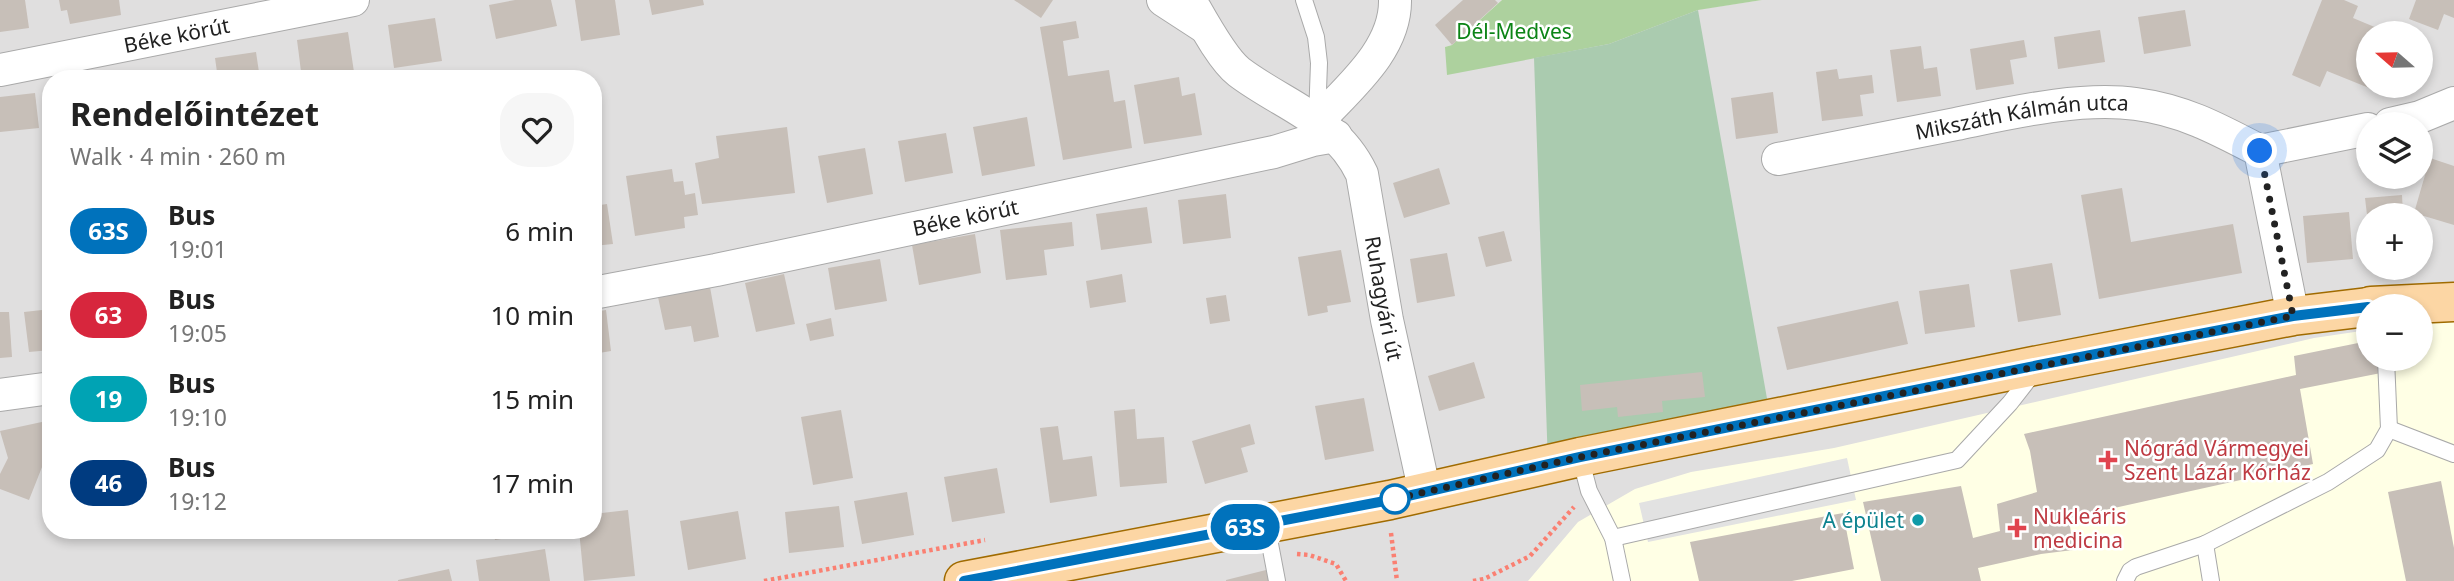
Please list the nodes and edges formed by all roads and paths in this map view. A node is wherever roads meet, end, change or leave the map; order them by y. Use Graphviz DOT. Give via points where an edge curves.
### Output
graph roads {
  1 [pos="353,0"];
  2 [pos="1163,0"];
  3 [pos="1190,0"];
  4 [pos="1304,0"];
  5 [pos="1395,0"];
  6 [pos="1207,29"];
  7 [pos="0,70"];
  8 [pos="2454,103"];
  9 [pos="2432,112"];
  10 [pos="1327,129"];
  11 [pos="2356,131"];
  12 [pos="2260,151"];
  13 [pos="1778,159"];
  14 [pos="602,291"];
  15 [pos="2454,302"];
  16 [pos="2433,303"];
  17 [pos="2356,308"];
  18 [pos="2293,316"];
  19 [pos="2039,365"];
  20 [pos="2387,371"];
  21 [pos="42,389"];
  22 [pos="0,395"];
  23 [pos="2389,429"];
  24 [pos="2454,454"];
  25 [pos="1584,474"];
  26 [pos="1425,493"];
  27 [pos="1266,523"];
  28 [pos="1391,533"];
  29 [pos="1614,538"];
  30 [pos="2205,544"];
  31 [pos="1024,575"];
  32 [pos="964,581"];
  33 [pos="1278,581"];
  34 [pos="1398,581"];
  35 [pos="1473,581"];
  36 [pos="1622,581"];
  37 [pos="2125,581"];
  38 [pos="2211,581"];
  1 -- 7 [label="street, Béke körút"];
  2 -- 6 [label="street"];
  3 -- 6 [label="street, Ruhagyári út"];
  4 -- 10 [label="lane" via="1316,37"];
  5 -- 10 [label="street" via="1391,28 1376,58"];
  6 -- 10 [label="street, Ruhagyári út" via="1236,70"];
  8 -- 9 [label="street"];
  10 -- 14 [label="street, Béke körút" via="1313,139 1274,152"];
  10 -- 26 [label="street, Ruhagyári út" via="1353,155 1362,174 1387,320"];
  11 -- 12 [label="street"];
  12 -- 13 [label="street, Mikszáth Kálmán utca" via="2207,123 2168,110 2093,102 2007,113"];
  12 -- 18 [label="street"];
  15 -- 16 [label="main road"];
  17 -- 18 [label="main road"];
  18 -- 19 [label="main road"];
  19 -- 25 [label="main road"];
  19 -- 29 [label="lane" via="1956,460"];
  20 -- 23 [label="lane"];
  21 -- 22 [label="street"];
  23 -- 24 [label="lane"];
  23 -- 30 [label="lane" via="2377,450 2328,482"];
  25 -- 26 [label="main road"];
  25 -- 29 [label="lane"];
  25 -- 35 [label="path" via="1530,556"];
  26 -- 27 [label="main road"];
  27 -- 31 [label="main road"];
  27 -- 33 [label="lane"];
  28 -- 34 [label="path"];
  29 -- 36 [label="lane"];
  30 -- 37 [label="lane" via="2136,567"];
  30 -- 38 [label="lane"];
  31 -- 32 [label="main road"];
}
